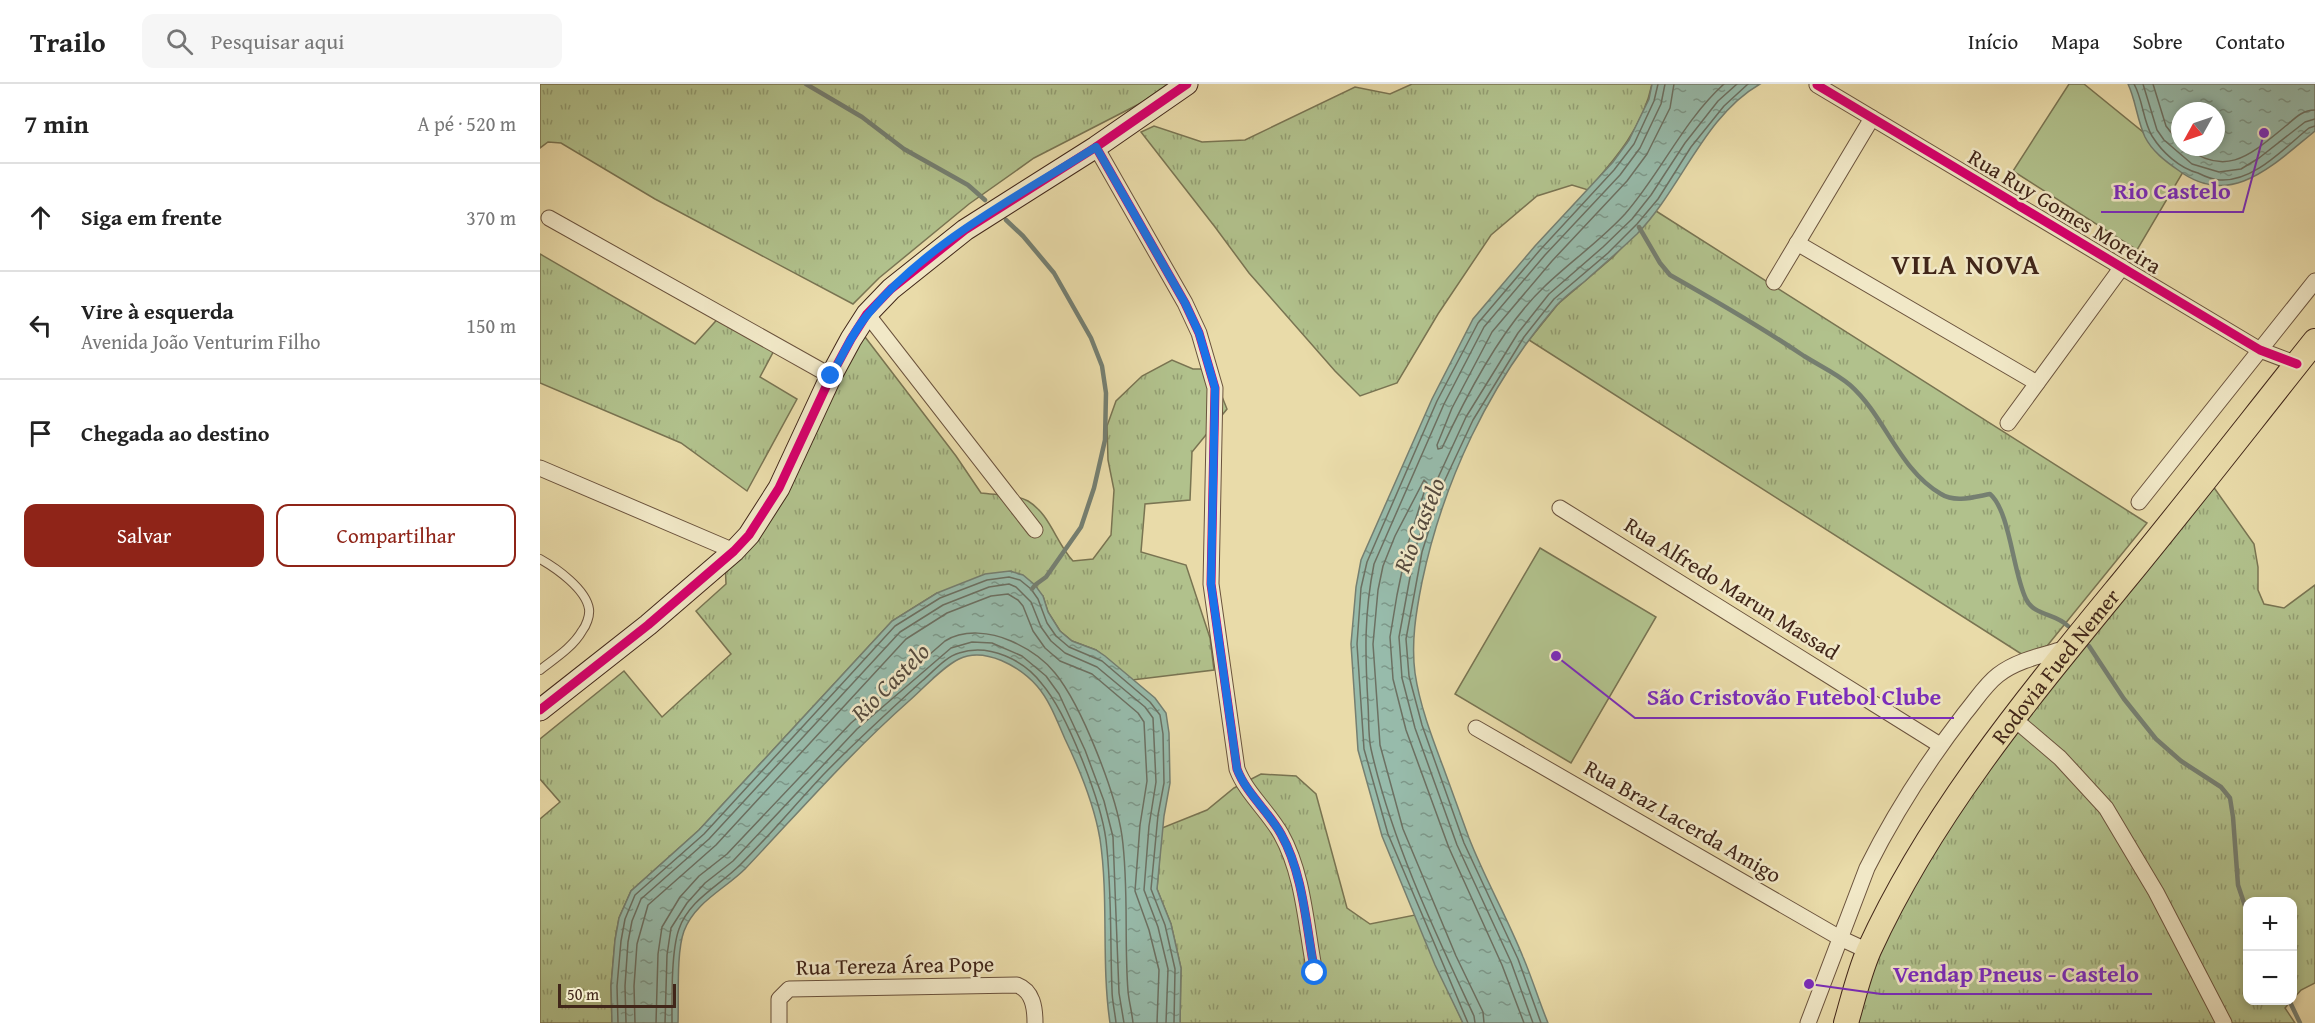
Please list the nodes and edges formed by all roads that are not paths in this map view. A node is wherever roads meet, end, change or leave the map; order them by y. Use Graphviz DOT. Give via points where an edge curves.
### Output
graph roads {
  1 [pos="1187,84"];
  2 [pos="1817,85"];
  3 [pos="1872,118"];
  4 [pos="1096,147"];
  5 [pos="549,218"];
  6 [pos="1797,243"];
  7 [pos="2122,267"];
  8 [pos="2315,280"];
  9 [pos="1774,282"];
  10 [pos="867,314"];
  11 [pos="2315,341"];
  12 [pos="2260,350"];
  13 [pos="2297,364"];
  14 [pos="831,376"];
  15 [pos="2037,383"];
  16 [pos="2008,423"];
  17 [pos="540,468"];
  18 [pos="2139,502"];
  19 [pos="1560,508"];
  20 [pos="1035,530"];
  21 [pos="734,551"];
  22 [pos="540,558"];
  23 [pos="2068,648"];
  24 [pos="540,670"];
  25 [pos="540,710"];
  26 [pos="2013,718"];
  27 [pos="1476,728"];
  28 [pos="1940,745"];
  29 [pos="1840,938"];
  30 [pos="1868,951"];
  31 [pos="1315,973"];
  32 [pos="779,1023"];
  33 [pos="1035,1023"];
  34 [pos="1808,1023"];
  35 [pos="1846,1023"];
  36 [pos="2224,1023"];
  1 -- 4 [label="street"];
  2 -- 3 [label="street, Rua Ruy Gomes Moreira"];
  3 -- 6 [label="street"];
  3 -- 7 [label="street, Rua Ruy Gomes Moreira"];
  4 -- 10 [label="street" via="938,249"];
  4 -- 31 [label="street" via="1185,303 1199,333 1215,388 1211,584 1237,769 1288,848"];
  5 -- 14 [label="street"];
  6 -- 9 [label="street"];
  6 -- 15 [label="street"];
  7 -- 12 [label="street, Rua Ruy Gomes Moreira"];
  7 -- 15 [label="street"];
  8 -- 12 [label="street"];
  10 -- 14 [label="street"];
  10 -- 20 [label="street"];
  11 -- 13 [label="main road, Rodovia Fued Nemer"];
  12 -- 13 [label="street, Rua Ruy Gomes Moreira"];
  12 -- 18 [label="street"];
  13 -- 23 [label="main road, Rodovia Fued Nemer"];
  14 -- 21 [label="street" via="779,488"];
  15 -- 16 [label="street"];
  17 -- 21 [label="street"];
  19 -- 28 [label="street, Rua Alfredo Marun Massad"];
  21 -- 25 [label="street"];
  22 -- 24 [label="lane" via="571,582 589,609 581,634"];
  23 -- 26 [label="main road, Rodovia Fued Nemer"];
  23 -- 28 [label="street" via="2016,664 1999,675"];
  26 -- 30 [label="main road, Rodovia Fued Nemer" via="1935,828"];
  26 -- 36 [label="street" via="2060,758 2106,808 2170,918"];
  27 -- 29 [label="street, Rua Braz Lacerda Amigo"];
  28 -- 29 [label="street" via="1878,846"];
  29 -- 30 [label="street, Rua Braz Lacerda Amigo"];
  29 -- 34 [label="street"];
  30 -- 35 [label="main road, Rodovia Fued Nemer"];
  32 -- 33 [label="street, Rua Tereza Área Pope" via="779,999 789,989 1017,985 1030,996"];
}
